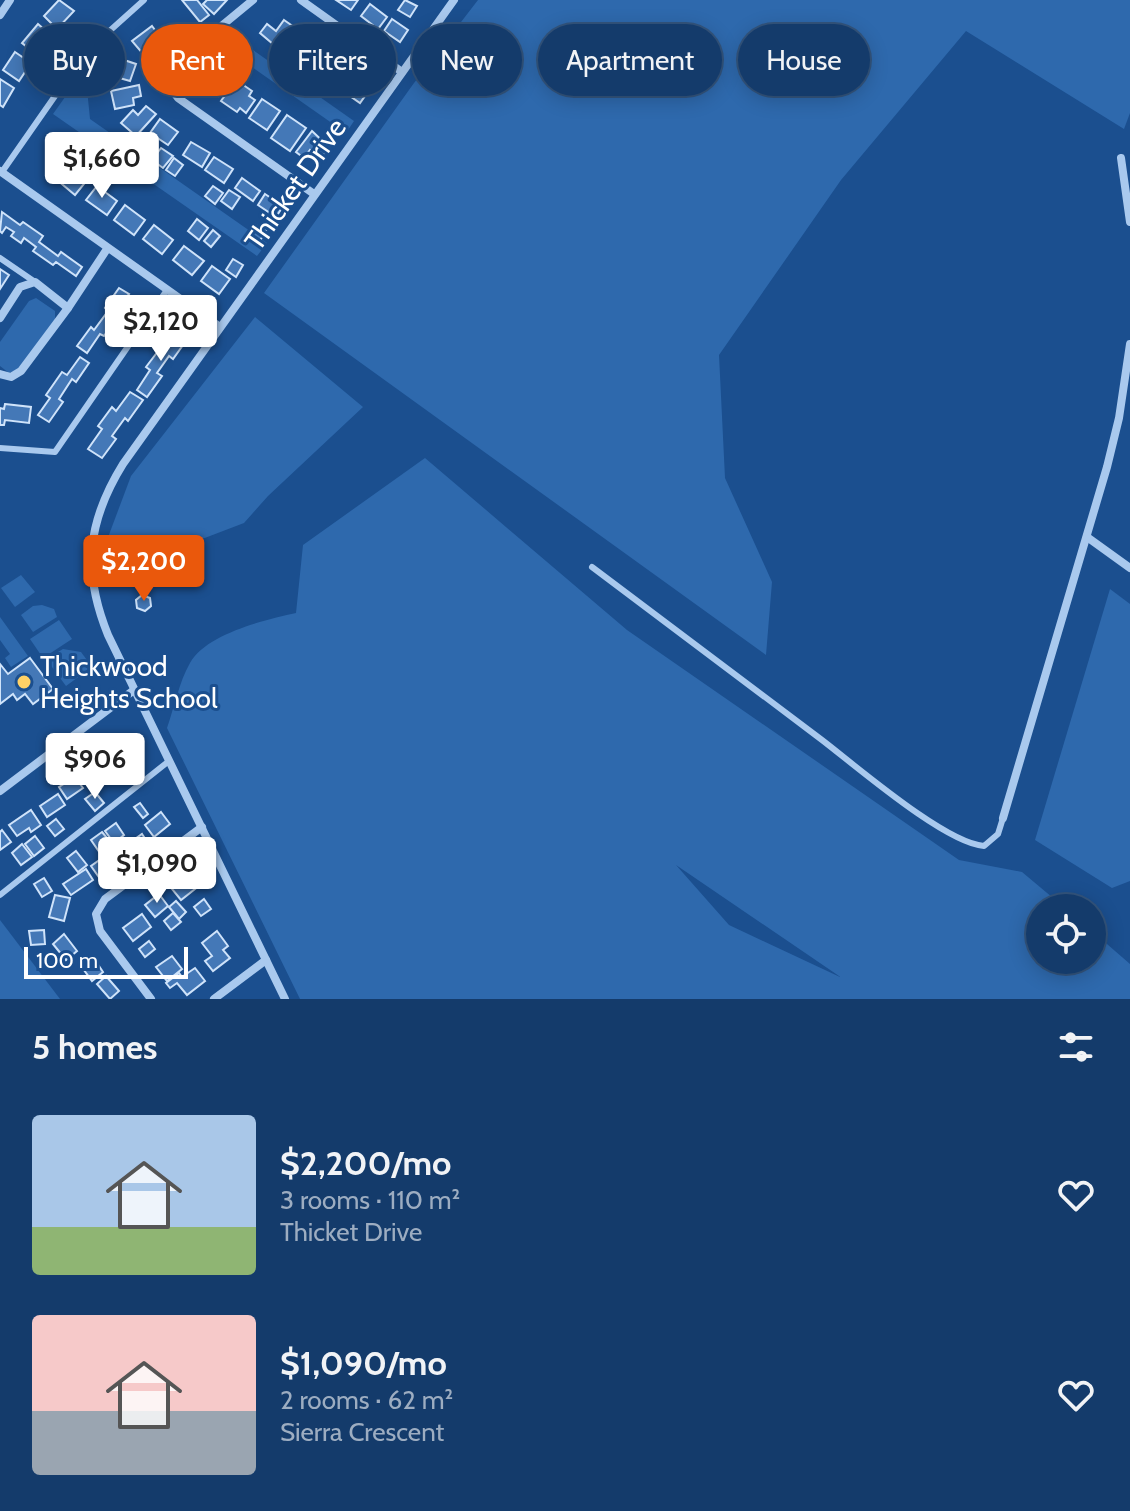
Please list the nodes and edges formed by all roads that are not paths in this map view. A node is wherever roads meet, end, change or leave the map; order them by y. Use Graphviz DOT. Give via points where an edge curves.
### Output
graph roads {
  1 [pos="10,0"];
  2 [pos="144,0"];
  3 [pos="253,0"];
  4 [pos="301,0"];
  5 [pos="454,0"];
  6 [pos="0,15"];
  7 [pos="402,72"];
  8 [pos="1121,158"];
  9 [pos="1,172"];
  10 [pos="314,194"];
  11 [pos="1130,222"];
  12 [pos="107,249"];
  13 [pos="0,258"];
  14 [pos="35,282"];
  15 [pos="167,290"];
  16 [pos="68,308"];
  17 [pos="0,318"];
  18 [pos="220,327"];
  19 [pos="1130,344"];
  20 [pos="0,374"];
  21 [pos="0,448"];
  22 [pos="1087,537"];
  23 [pos="592,567"];
  24 [pos="1130,568"];
  25 [pos="134,690"];
  26 [pos="169,761"];
  27 [pos="0,791"];
  28 [pos="1003,818"];
  29 [pos="202,827"];
  30 [pos="0,895"];
  31 [pos="266,960"];
  32 [pos="151,999"];
  33 [pos="214,999"];
  34 [pos="285,999"];
  1 -- 6 [label="street"];
  2 -- 9 [label="lane" via="85,53"];
  3 -- 10 [label="street" via="179,61 170,72 170,85 178,98"];
  4 -- 7 [label="street"];
  5 -- 7 [label="street, Thicket Drive"];
  7 -- 10 [label="street, Thicket Drive"];
  8 -- 11 [label="street"];
  9 -- 12 [label="street"];
  10 -- 18 [label="street, Thicket Drive"];
  12 -- 15 [label="street"];
  12 -- 16 [label="street"];
  13 -- 14 [label="lane"];
  14 -- 16 [label="street"];
  14 -- 17 [label="street" via="20,287"];
  15 -- 18 [label="street"];
  15 -- 21 [label="lane" via="55,452"];
  16 -- 20 [label="street" via="21,371 11,377"];
  18 -- 25 [label="street, Thicket Drive" via="123,464 94,525 96,599"];
  19 -- 22 [label="street" via="1119,418"];
  22 -- 24 [label="street"];
  22 -- 28 [label="street"];
  23 -- 28 [label="lane" via="953,835 984,846 998,834"];
  25 -- 26 [label="street, Thicket Drive"];
  25 -- 27 [label="street"];
  26 -- 29 [label="street, Thicket Drive"];
  26 -- 30 [label="lane"];
  29 -- 31 [label="street, Thicket Drive"];
  29 -- 32 [label="street" via="105,899 96,914 100,931"];
  31 -- 33 [label="street"];
  31 -- 34 [label="street, Thicket Drive"];
}
